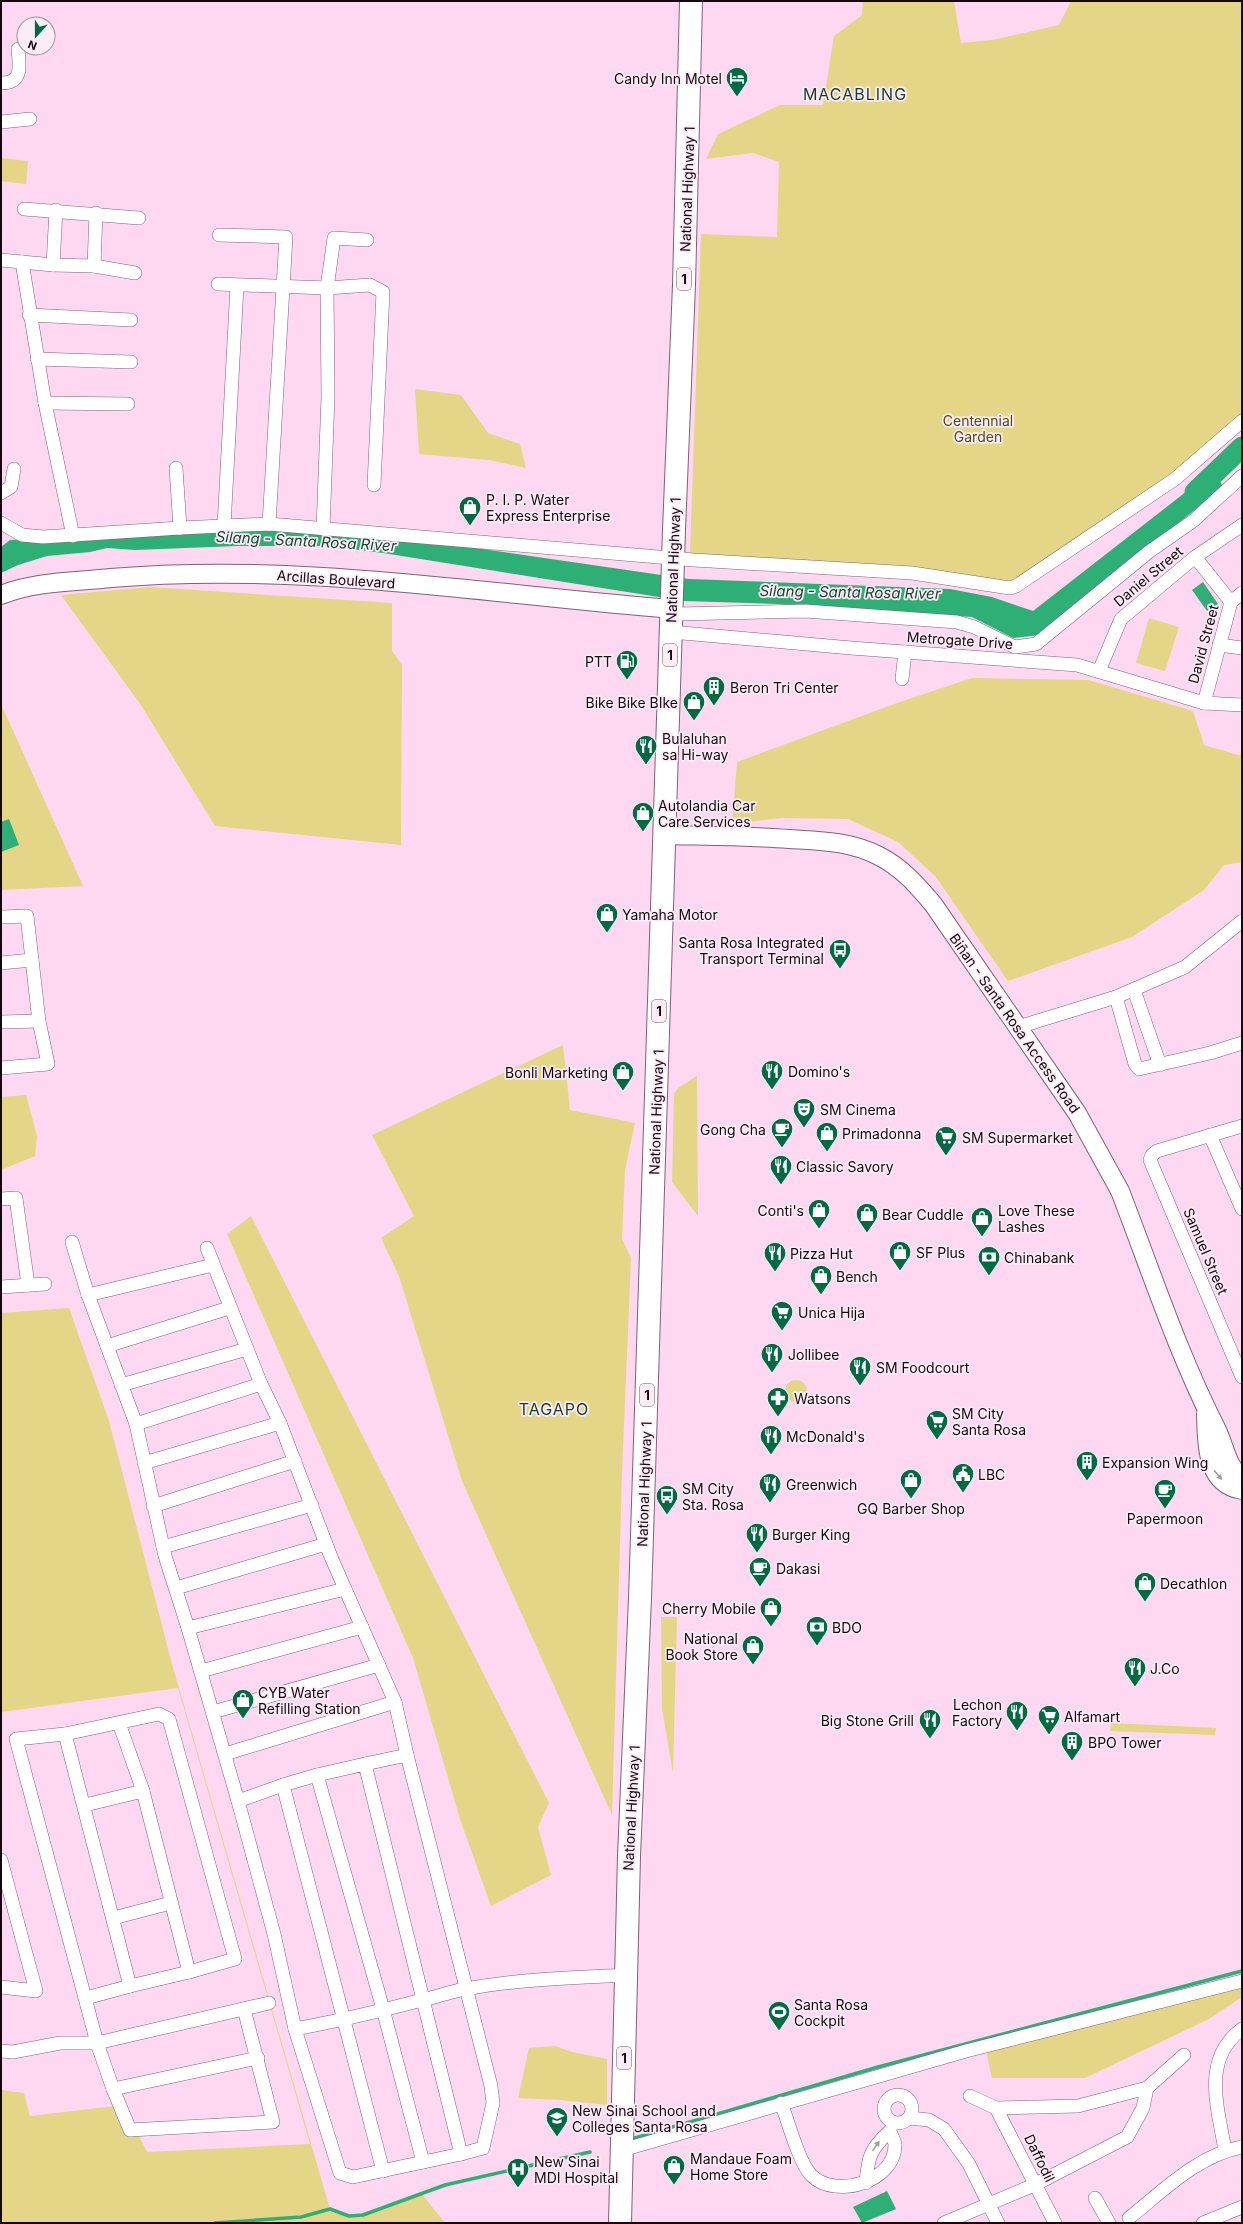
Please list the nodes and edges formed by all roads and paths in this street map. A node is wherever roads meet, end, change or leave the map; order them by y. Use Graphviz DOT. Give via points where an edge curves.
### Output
graph roads {
  1 [pos="691,1"];
  2 [pos="19,56"];
  3 [pos="1,83"];
  4 [pos="30,119"];
  5 [pos="1,122"];
  6 [pos="24,209"];
  7 [pos="56,210"];
  8 [pos="96,213"];
  9 [pos="139,218"];
  10 [pos="219,235"];
  11 [pos="367,240"];
  12 [pos="1,260"];
  13 [pos="22,262"];
  14 [pos="53,266"];
  15 [pos="94,266"];
  16 [pos="135,273"];
  17 [pos="218,284"];
  18 [pos="237,286"];
  19 [pos="284,288"];
  20 [pos="327,288"];
  21 [pos="29,315"];
  22 [pos="131,320"];
  23 [pos="37,359"];
  24 [pos="131,362"];
  25 [pos="46,403"];
  26 [pos="128,404"];
  27 [pos="1242,421"];
  28 [pos="176,468"];
  29 [pos="14,469"];
  30 [pos="1242,476"];
  31 [pos="374,485"];
  32 [pos="1,493"];
  33 [pos="1,523"];
  34 [pos="269,524"];
  35 [pos="1242,525"];
  36 [pos="224,526"];
  37 [pos="180,528"];
  38 [pos="323,529"];
  39 [pos="73,536"];
  40 [pos="1195,557"];
  41 [pos="673,559"];
  42 [pos="1242,593"];
  43 [pos="1,595"];
  44 [pos="1230,602"];
  45 [pos="673,619"];
  46 [pos="1219,645"];
  47 [pos="1242,648"];
  48 [pos="905,652"];
  49 [pos="1099,671"];
  50 [pos="902,679"];
  51 [pos="1204,703"];
  52 [pos="1242,705"];
  53 [pos="664,835"];
  54 [pos="1,917"];
  55 [pos="1242,921"];
  56 [pos="32,960"];
  57 [pos="1,962"];
  58 [pos="1134,990"];
  59 [pos="1116,997"];
  60 [pos="39,1021"];
  61 [pos="1,1022"];
  62 [pos="1018,1027"];
  63 [pos="1242,1043"];
  64 [pos="1160,1065"];
  65 [pos="1,1068"];
  66 [pos="1242,1126"];
  67 [pos="1210,1135"];
  68 [pos="1,1199"];
  69 [pos="1242,1208"];
  70 [pos="72,1242"];
  71 [pos="207,1248"];
  72 [pos="213,1265"];
  73 [pos="45,1284"];
  74 [pos="28,1285"];
  75 [pos="1,1287"];
  76 [pos="88,1295"];
  77 [pos="229,1308"];
  78 [pos="107,1346"];
  79 [pos="247,1349"];
  80 [pos="1242,1377"];
  81 [pos="261,1384"];
  82 [pos="121,1385"];
  83 [pos="1206,1411"];
  84 [pos="280,1423"];
  85 [pos="136,1424"];
  86 [pos="295,1461"];
  87 [pos="144,1463"];
  88 [pos="1242,1478"];
  89 [pos="1242,1490"];
  90 [pos="312,1505"];
  91 [pos="153,1506"];
  92 [pos="326,1544"];
  93 [pos="163,1547"];
  94 [pos="176,1588"];
  95 [pos="345,1589"];
  96 [pos="362,1627"];
  97 [pos="188,1628"];
  98 [pos="379,1664"];
  99 [pos="200,1671"];
  100 [pos="395,1702"];
  101 [pos="213,1712"];
  102 [pos="119,1723"];
  103 [pos="66,1734"];
  104 [pos="225,1754"];
  105 [pos="407,1755"];
  106 [pos="365,1764"];
  107 [pos="317,1775"];
  108 [pos="283,1785"];
  109 [pos="143,1791"];
  110 [pos="238,1800"];
  111 [pos="85,1805"];
  112 [pos="1,1860"];
  113 [pos="171,1903"];
  114 [pos="113,1918"];
  115 [pos="626,1970"];
  116 [pos="189,1972"];
  117 [pos="1242,1981"];
  118 [pos="130,1986"];
  119 [pos="1,1987"];
  120 [pos="465,1989"];
  121 [pos="86,1998"];
  122 [pos="422,2000"];
  123 [pos="279,2002"];
  124 [pos="244,2009"];
  125 [pos="383,2009"];
  126 [pos="345,2020"];
  127 [pos="295,2029"];
  128 [pos="1242,2029"];
  129 [pos="97,2043"];
  130 [pos="1,2051"];
  131 [pos="1184,2055"];
  132 [pos="258,2058"];
  133 [pos="1147,2088"];
  134 [pos="113,2089"];
  135 [pos="970,2096"];
  136 [pos="781,2103"];
  137 [pos="996,2108"];
  138 [pos="909,2118"];
  139 [pos="891,2126"];
  140 [pos="1242,2147"];
  141 [pos="622,2150"];
  142 [pos="1225,2150"];
  143 [pos="461,2154"];
  144 [pos="423,2162"];
  145 [pos="383,2171"];
  146 [pos="866,2183"];
  147 [pos="1034,2185"];
  148 [pos="1095,2198"];
  149 [pos="988,2204"];
  150 [pos="1242,2207"];
  151 [pos="1129,2218"];
  152 [pos="620,2223"];
  153 [pos="944,2223"];
  154 [pos="998,2223"];
  155 [pos="1055,2223"];
  156 [pos="1109,2223"];
  157 [pos="1203,2223"];
  1 -- 41 [label="highway, National Highway 1 / 1" via="684,284"];
  2 -- 3 [label="street" via="20,70 16,78 10,83"];
  4 -- 5 [label="street"];
  6 -- 7 [label="street"];
  7 -- 8 [label="street"];
  7 -- 14 [label="street"];
  8 -- 9 [label="street"];
  8 -- 15 [label="street"];
  10 -- 19 [label="street" via="286,237"];
  11 -- 20 [label="street" via="334,238"];
  12 -- 13 [label="street"];
  13 -- 14 [label="street"];
  13 -- 21 [label="street"];
  14 -- 15 [label="street"];
  15 -- 16 [label="street"];
  17 -- 18 [label="street"];
  18 -- 19 [label="street"];
  18 -- 36 [label="street"];
  19 -- 20 [label="street"];
  19 -- 34 [label="street"];
  20 -- 31 [label="street" via="370,285 383,292"];
  20 -- 38 [label="street" via="328,397"];
  21 -- 22 [label="street"];
  21 -- 23 [label="street"];
  23 -- 24 [label="street"];
  23 -- 25 [label="street"];
  25 -- 26 [label="street"];
  25 -- 39 [label="street"];
  27 -- 41 [label="street" via="1175,479 1010,588 912,573"];
  28 -- 37 [label="street"];
  29 -- 32 [label="street" via="11,487"];
  30 -- 45 [label="street" via="1193,521 1075,610 1036,644 1015,647 974,627 957,622 805,611"];
  33 -- 39 [label="street" via="22,535 44,538"];
  34 -- 36 [label="street"];
  34 -- 38 [label="street"];
  35 -- 40 [label="street, Daniel Street"];
  36 -- 37 [label="street"];
  37 -- 39 [label="street"];
  38 -- 41 [label="street"];
  40 -- 44 [label="street, David Street"];
  40 -- 49 [label="street, Daniel Street" via="1122,619"];
  41 -- 45 [label="highway, National Highway 1 / 1"];
  42 -- 44 [label="street"];
  43 -- 45 [label="main road, Arcillas Boulevard" via="49,584 131,577 256,573 328,576"];
  44 -- 46 [label="street, David Street"];
  45 -- 48 [label="street, Metrogate Drive"];
  45 -- 53 [label="highway, National Highway 1 / 1"];
  46 -- 47 [label="street"];
  46 -- 51 [label="street, David Street"];
  48 -- 49 [label="street, Metrogate Drive" via="1077,665"];
  48 -- 50 [label="street"];
  49 -- 51 [label="street, Metrogate Drive"];
  51 -- 52 [label="street, Metrogate Drive"];
  53 -- 62 [label="main road, Biñan - Santa Rosa Access Road" via="740,836 838,842 879,856 902,871 933,904"];
  53 -- 115 [label="highway, National Highway 1 / 1"];
  54 -- 56 [label="street" via="27,916"];
  55 -- 58 [label="street" via="1185,967"];
  56 -- 57 [label="street"];
  56 -- 60 [label="street"];
  58 -- 59 [label="street"];
  58 -- 64 [label="street"];
  59 -- 62 [label="street"];
  59 -- 64 [label="street" via="1139,1069"];
  60 -- 61 [label="street"];
  60 -- 65 [label="street" via="48,1064"];
  62 -- 83 [label="main road, Biñan - Santa Rosa Access Road" via="1077,1113 1111,1173"];
  63 -- 64 [label="street"];
  66 -- 67 [label="street"];
  67 -- 69 [label="street"];
  67 -- 80 [label="street, Samuel Street" via="1157,1151 1150,1160"];
  68 -- 74 [label="street" via="16,1198"];
  70 -- 76 [label="street"];
  71 -- 72 [label="street"];
  72 -- 76 [label="street"];
  72 -- 77 [label="street"];
  73 -- 74 [label="street"];
  74 -- 75 [label="street"];
  76 -- 78 [label="street"];
  77 -- 78 [label="street"];
  77 -- 79 [label="street"];
  78 -- 82 [label="street"];
  79 -- 81 [label="street"];
  79 -- 82 [label="street"];
  81 -- 84 [label="street"];
  81 -- 85 [label="street"];
  82 -- 85 [label="street"];
  83 -- 88 [label="main road, Biñan - Santa Rosa Access Road" via="1218,1432 1234,1472"];
  83 -- 89 [label="main road, Biñan - Santa Rosa Access Road, one-way" via="1210,1465 1221,1479 1237,1490"];
  84 -- 86 [label="street"];
  84 -- 87 [label="street"];
  85 -- 87 [label="street"];
  86 -- 90 [label="street"];
  86 -- 91 [label="street"];
  87 -- 91 [label="street"];
  90 -- 92 [label="street"];
  90 -- 93 [label="street"];
  91 -- 93 [label="street"];
  92 -- 94 [label="street"];
  92 -- 95 [label="street"];
  93 -- 94 [label="street"];
  94 -- 97 [label="street"];
  95 -- 96 [label="street"];
  95 -- 97 [label="street"];
  96 -- 98 [label="street"];
  96 -- 99 [label="street"];
  97 -- 99 [label="street"];
  98 -- 100 [label="street"];
  98 -- 101 [label="street"];
  99 -- 101 [label="street"];
  100 -- 104 [label="street"];
  100 -- 105 [label="street"];
  101 -- 104 [label="street"];
  102 -- 103 [label="street"];
  102 -- 109 [label="street"];
  102 -- 116 [label="street" via="159,1714 169,1719 234,1959"];
  103 -- 111 [label="street"];
  103 -- 121 [label="street" via="16,1739"];
  104 -- 110 [label="street"];
  105 -- 106 [label="street"];
  105 -- 120 [label="street"];
  106 -- 107 [label="street"];
  106 -- 122 [label="street"];
  107 -- 108 [label="street"];
  107 -- 125 [label="street"];
  108 -- 110 [label="street"];
  108 -- 126 [label="street"];
  109 -- 111 [label="street"];
  109 -- 113 [label="street"];
  110 -- 123 [label="street" via="274,1934"];
  111 -- 114 [label="street"];
  112 -- 119 [label="street" via="36,1991"];
  113 -- 114 [label="street"];
  113 -- 116 [label="street"];
  114 -- 118 [label="street"];
  115 -- 120 [label="street"];
  115 -- 141 [label="highway, National Highway 1 / 1"];
  116 -- 118 [label="street"];
  117 -- 136 [label="street" via="966,2051"];
  118 -- 121 [label="street"];
  120 -- 122 [label="street"];
  120 -- 143 [label="street" via="493,2097 483,2148"];
  121 -- 129 [label="street"];
  122 -- 125 [label="street"];
  122 -- 143 [label="street"];
  123 -- 124 [label="street"];
  123 -- 127 [label="street"];
  124 -- 129 [label="street"];
  124 -- 132 [label="street"];
  125 -- 126 [label="street"];
  125 -- 144 [label="street"];
  126 -- 127 [label="street"];
  126 -- 145 [label="street"];
  127 -- 145 [label="street" via="340,2173 353,2177"];
  128 -- 142 [label="street" via="1232,2036 1219,2058 1214,2083"];
  129 -- 130 [label="street" via="60,2043 13,2052"];
  129 -- 134 [label="street"];
  131 -- 133 [label="street"];
  132 -- 134 [label="street"];
  132 -- 134 [label="street" via="273,2122 130,2130"];
  133 -- 137 [label="street" via="1078,2106"];
  133 -- 147 [label="street" via="1143,2108 1127,2137"];
  135 -- 137 [label="street"];
  136 -- 141 [label="street"];
  136 -- 146 [label="street" via="801,2158 811,2175 822,2184 841,2188"];
  137 -- 147 [label="street, Daffodil"];
  138 -- 139 [label="street"];
  138 -- 139 [label="street" via="912,2110 909,2101 902,2095 893,2096 886,2101 884,2111"];
  138 -- 149 [label="street" via="929,2120 944,2128 969,2164"];
  146 -- 139 [label="street, one-way" via="868,2158 875,2144"];
  139 -- 146 [label="street" via="895,2145 891,2159 882,2172"];
  140 -- 142 [label="street"];
  141 -- 152 [label="highway, National Highway 1 / 1"];
  142 -- 151 [label="street" via="1195,2166"];
  143 -- 144 [label="street"];
  144 -- 145 [label="street"];
  147 -- 149 [label="street"];
  147 -- 155 [label="street, Daffodil"];
  148 -- 156 [label="street"];
  149 -- 153 [label="street"];
  149 -- 154 [label="street"];
  150 -- 157 [label="street"];
}
